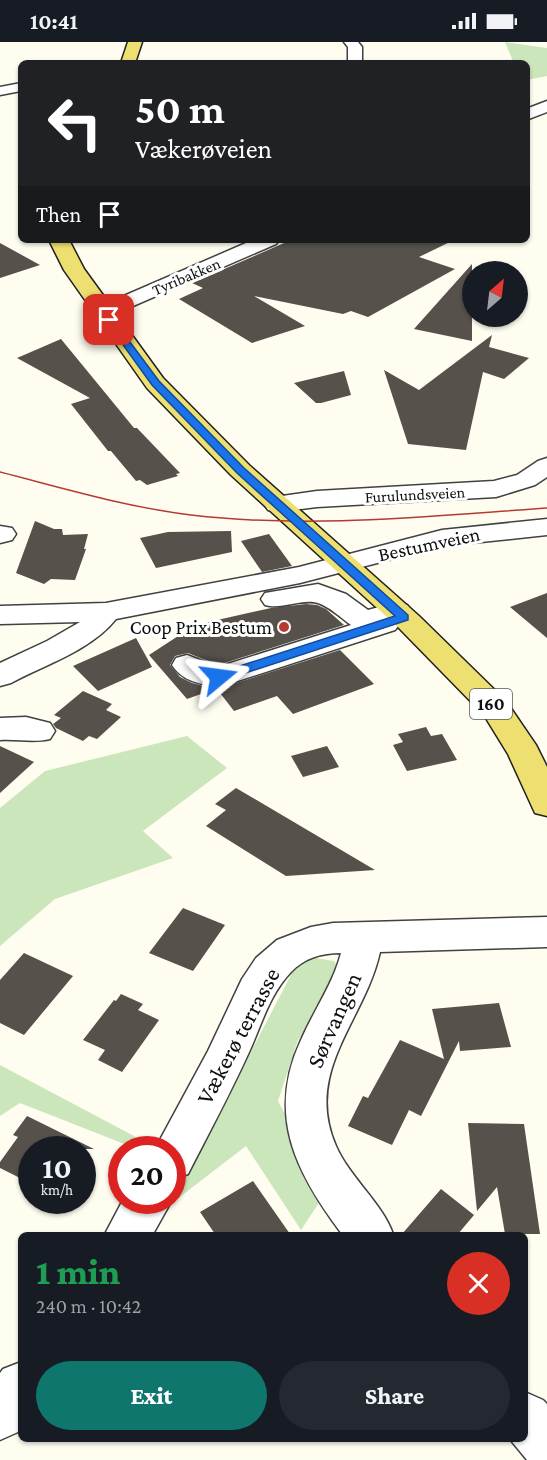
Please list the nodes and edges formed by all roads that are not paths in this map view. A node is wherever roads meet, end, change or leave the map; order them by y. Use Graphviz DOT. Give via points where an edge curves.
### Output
graph roads {
  1 [pos="135,42"];
  2 [pos="351,42"];
  3 [pos="129,60"];
  4 [pos="355,60"];
  5 [pos="18,88"];
  6 [pos="0,91"];
  7 [pos="547,106"];
  8 [pos="530,113"];
  9 [pos="60,243"];
  10 [pos="261,243"];
  11 [pos="103,312"];
  12 [pos="547,466"];
  13 [pos="277,504"];
  14 [pos="547,527"];
  15 [pos="344,564"];
  16 [pos="137,606"];
  17 [pos="106,612"];
  18 [pos="400,614"];
  19 [pos="0,615"];
  20 [pos="187,665"];
  21 [pos="0,676"];
  22 [pos="0,729"];
  23 [pos="39,731"];
  24 [pos="547,804"];
  25 [pos="547,932"];
  26 [pos="363,936"];
  27 [pos="185,1136"];
  28 [pos="140,1214"];
  29 [pos="129,1232"];
  30 [pos="368,1232"];
  31 [pos="18,1391"];
  32 [pos="0,1414"];
  33 [pos="528,1422"];
  34 [pos="547,1444"];
  1 -- 3 [label="main road"];
  2 -- 4 [label="street"];
  5 -- 6 [label="street"];
  7 -- 8 [label="street"];
  9 -- 11 [label="main road, 160"];
  10 -- 11 [label="street, Tyribakken"];
  11 -- 13 [label="main road, 160" via="155,383"];
  12 -- 13 [label="street, Furulundsveien" via="526,480 496,489"];
  13 -- 15 [label="main road, 160"];
  14 -- 15 [label="street, Bestumveien" via="442,538"];
  15 -- 16 [label="street, Bestumveien"];
  15 -- 18 [label="main road, 160"];
  16 -- 17 [label="street, Bestumveien"];
  16 -- 18 [label="street" via="150,620 164,623 318,593 336,600 364,621"];
  17 -- 19 [label="street, Bestumveien"];
  17 -- 21 [label="street" via="82,634"];
  18 -- 20 [label="street" via="219,677 201,674"];
  18 -- 24 [label="main road, 160" via="507,724"];
  22 -- 23 [label="street"];
  25 -- 26 [label="street"];
  26 -- 27 [label="street, Vækerø terrasse" via="313,941 291,950 273,967"];
  26 -- 30 [label="street, Sørvangen" via="356,976 321,1042 304,1099 306,1122 317,1151 349,1209"];
  28 -- 29 [label="street"];
  31 -- 32 [label="street"];
  33 -- 34 [label="street"];
}
